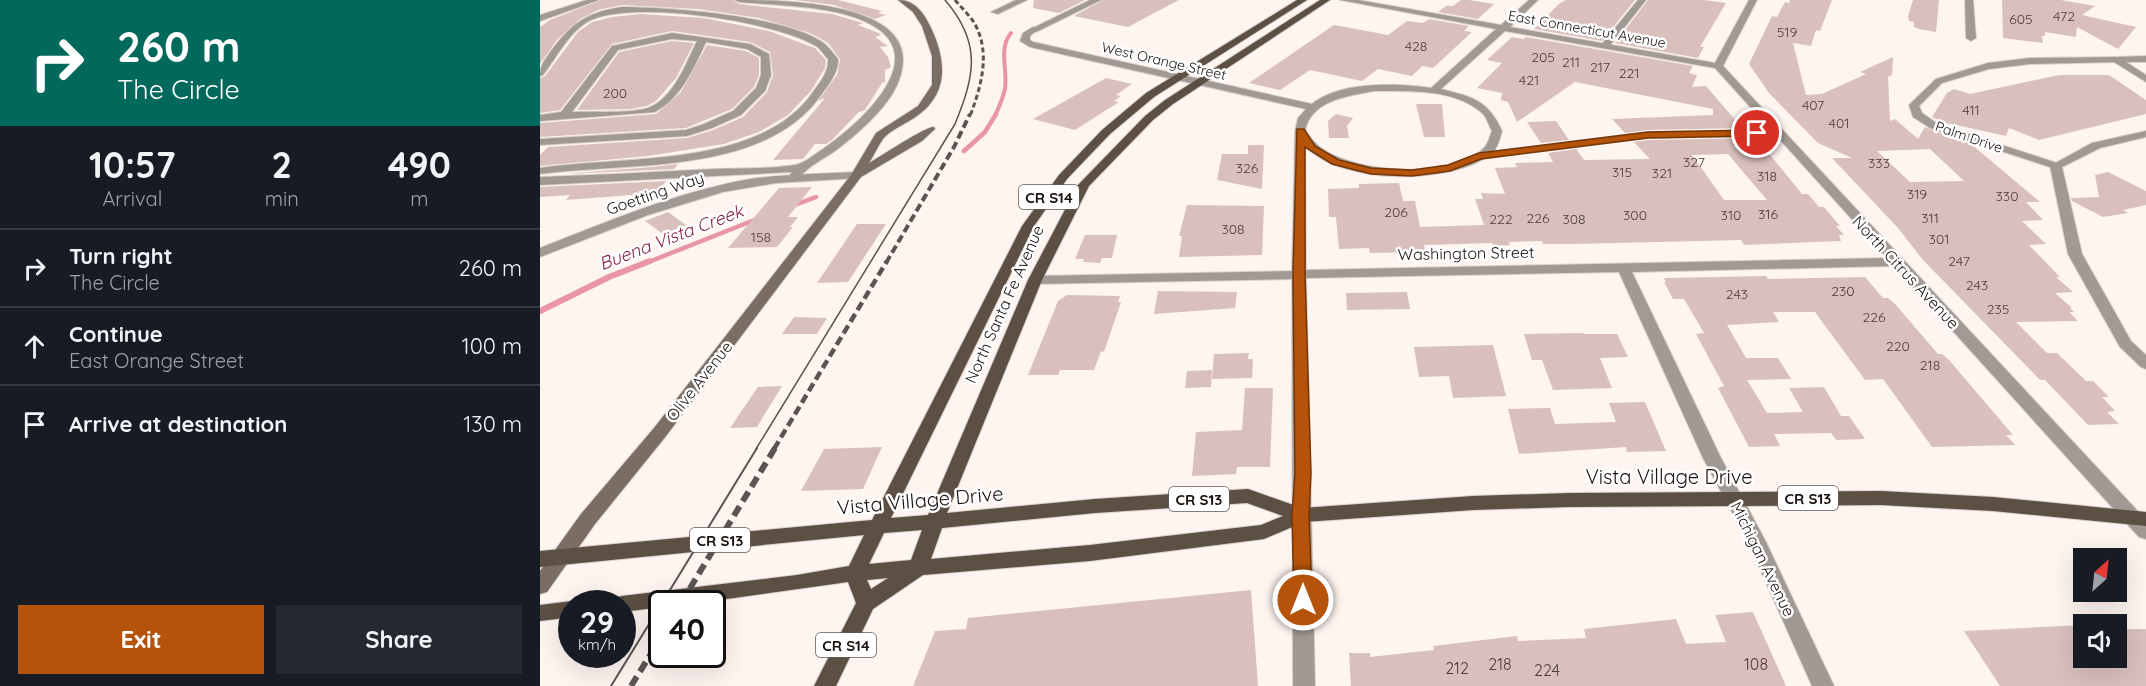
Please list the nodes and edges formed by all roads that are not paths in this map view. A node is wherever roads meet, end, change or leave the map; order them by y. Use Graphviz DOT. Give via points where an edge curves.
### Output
graph roads {
  1 [pos="596,0"];
  2 [pos="739,0"];
  3 [pos="902,0"];
  4 [pos="1023,0"];
  5 [pos="1097,0"];
  6 [pos="1303,0"];
  7 [pos="1326,0"];
  8 [pos="1344,0"];
  9 [pos="1534,0"];
  10 [pos="1642,0"];
  11 [pos="1753,0"];
  12 [pos="1969,0"];
  13 [pos="995,12"];
  14 [pos="540,18"];
  15 [pos="1504,28"];
  16 [pos="1971,38"];
  17 [pos="702,40"];
  18 [pos="1605,46"];
  19 [pos="2116,60"];
  20 [pos="2146,60"];
  21 [pos="1718,66"];
  22 [pos="540,74"];
  23 [pos="1178,78"];
  24 [pos="2146,79"];
  25 [pos="1199,82"];
  26 [pos="1434,90"];
  27 [pos="1312,107"];
  28 [pos="922,108"];
  29 [pos="564,116"];
  30 [pos="540,118"];
  31 [pos="930,129"];
  32 [pos="885,130"];
  33 [pos="1300,131"];
  34 [pos="1779,133"];
  35 [pos="2146,134"];
  36 [pos="540,142"];
  37 [pos="1096,142"];
  38 [pos="1479,156"];
  39 [pos="2056,166"];
  40 [pos="800,168"];
  41 [pos="540,171"];
  42 [pos="856,176"];
  43 [pos="792,179"];
  44 [pos="540,181"];
  45 [pos="1084,185"];
  46 [pos="540,253"];
  47 [pos="1897,262"];
  48 [pos="1624,269"];
  49 [pos="1299,274"];
  50 [pos="1035,280"];
  51 [pos="2146,364"];
  52 [pos="1734,498"];
  53 [pos="1301,515"];
  54 [pos="2139,517"];
  55 [pos="934,521"];
  56 [pos="878,526"];
  57 [pos="2146,532"];
  58 [pos="562,556"];
  59 [pos="540,559"];
  60 [pos="918,568"];
  61 [pos="855,573"];
  62 [pos="540,586"];
  63 [pos="636,602"];
  64 [pos="866,603"];
  65 [pos="558,611"];
  66 [pos="540,613"];
  67 [pos="825,686"];
  68 [pos="1304,686"];
  69 [pos="1823,686"];
  1 -- 14 [label="street"];
  2 -- 40 [label="street" via="827,10 860,18 888,32 896,45 901,64 894,87 867,119"];
  3 -- 28 [label="main road, Olive Avenue" via="916,10 926,26 937,56 937,85"];
  4 -- 13 [label="street"];
  5 -- 23 [label="street, West Orange Street" via="1033,30 1025,41"];
  6 -- 23 [label="main road, North Santa Fe Avenue / CR S14"];
  7 -- 25 [label="main road, North Santa Fe Avenue / CR S14"];
  8 -- 15 [label="street, East Connecticut Avenue"];
  9 -- 15 [label="street"];
  10 -- 18 [label="street"];
  11 -- 21 [label="street"];
  12 -- 16 [label="street"];
  15 -- 18 [label="street, East Connecticut Avenue"];
  15 -- 26 [label="street"];
  17 -- 29 [label="street" via="672,36 615,48"];
  17 -- 29 [label="street" via="676,87 651,110"];
  17 -- 36 [label="street" via="750,47 766,56 761,88 737,113 687,133"];
  18 -- 21 [label="street, East Connecticut Avenue"];
  19 -- 20 [label="street, Palm Drive"];
  19 -- 24 [label="street"];
  19 -- 39 [label="street, Palm Drive" via="2030,61 1988,66 1939,81 1914,105 1917,115 1934,126"];
  21 -- 34 [label="street, North Citrus Avenue"];
  22 -- 41 [label="street" via="579,24 621,10 785,28 825,46 834,66 814,98 789,122 761,138 679,160"];
  23 -- 25 [label="street, West Orange Street"];
  23 -- 37 [label="main road, North Santa Fe Avenue / CR S14" via="1144,100"];
  25 -- 27 [label="street, West Orange Street"];
  25 -- 45 [label="main road, North Santa Fe Avenue / CR S14" via="1149,118"];
  26 -- 27 [label="street" via="1358,90"];
  26 -- 38 [label="street" via="1472,103 1488,114 1497,131 1495,140"];
  27 -- 33 [label="street" via="1302,119"];
  28 -- 31 [label="main road"];
  28 -- 32 [label="main road, Olive Avenue"];
  29 -- 30 [label="street"];
  31 -- 32 [label="main road" via="912,126"];
  31 -- 42 [label="main road, Olive Avenue"];
  32 -- 42 [label="main road, Olive Avenue"];
  33 -- 38 [label="street" via="1311,148 1322,155 1371,171 1432,171"];
  33 -- 49 [label="street"];
  34 -- 38 [label="street" via="1648,135"];
  34 -- 47 [label="street, North Citrus Avenue"];
  35 -- 39 [label="street" via="2096,145"];
  37 -- 45 [label="main road" via="1096,154 1083,170"];
  37 -- 56 [label="main road, North Santa Fe Avenue / CR S14" via="1063,177 1028,226"];
  39 -- 51 [label="street" via="2075,254 2125,344"];
  40 -- 43 [label="street"];
  40 -- 44 [label="street"];
  42 -- 43 [label="street, Goetting Way"];
  42 -- 58 [label="main road, Olive Avenue"];
  43 -- 46 [label="street, Goetting Way" via="752,182 672,201"];
  45 -- 50 [label="main road, North Santa Fe Avenue / CR S14"];
  47 -- 48 [label="street, Washington Street"];
  47 -- 54 [label="street, North Citrus Avenue"];
  48 -- 49 [label="street, Washington Street"];
  48 -- 52 [label="street, Michigan Avenue"];
  49 -- 50 [label="street, Washington Street"];
  49 -- 53 [label="street"];
  50 -- 55 [label="main road, North Santa Fe Avenue / CR S14"];
  52 -- 53 [label="main road, Vista Village Drive / CR S13" via="1483,503"];
  52 -- 54 [label="main road, Vista Village Drive / CR S13" via="1881,498"];
  52 -- 69 [label="street, Michigan Avenue"];
  53 -- 55 [label="main road, Vista Village Drive / CR S13" via="1248,496"];
  53 -- 60 [label="main road, Vista Village Drive / CR S13" via="1264,532"];
  53 -- 68 [label="street"];
  54 -- 57 [label="street, North Citrus Avenue"];
  55 -- 56 [label="main road, Vista Village Drive / CR S13"];
  55 -- 60 [label="main road, North Santa Fe Avenue / CR S14"];
  56 -- 58 [label="main road, Vista Village Drive / CR S13"];
  56 -- 61 [label="main road, North Santa Fe Avenue / CR S14"];
  58 -- 59 [label="main road, Vista Village Drive / CR S13"];
  58 -- 62 [label="main road, Olive Avenue"];
  60 -- 61 [label="main road, Vista Village Drive / CR S13"];
  60 -- 64 [label="main road, CR S14"];
  61 -- 63 [label="main road, Vista Village Drive / CR S13"];
  61 -- 64 [label="main road"];
  64 -- 67 [label="main road, CR S14"];
  65 -- 66 [label="main road"];
}
